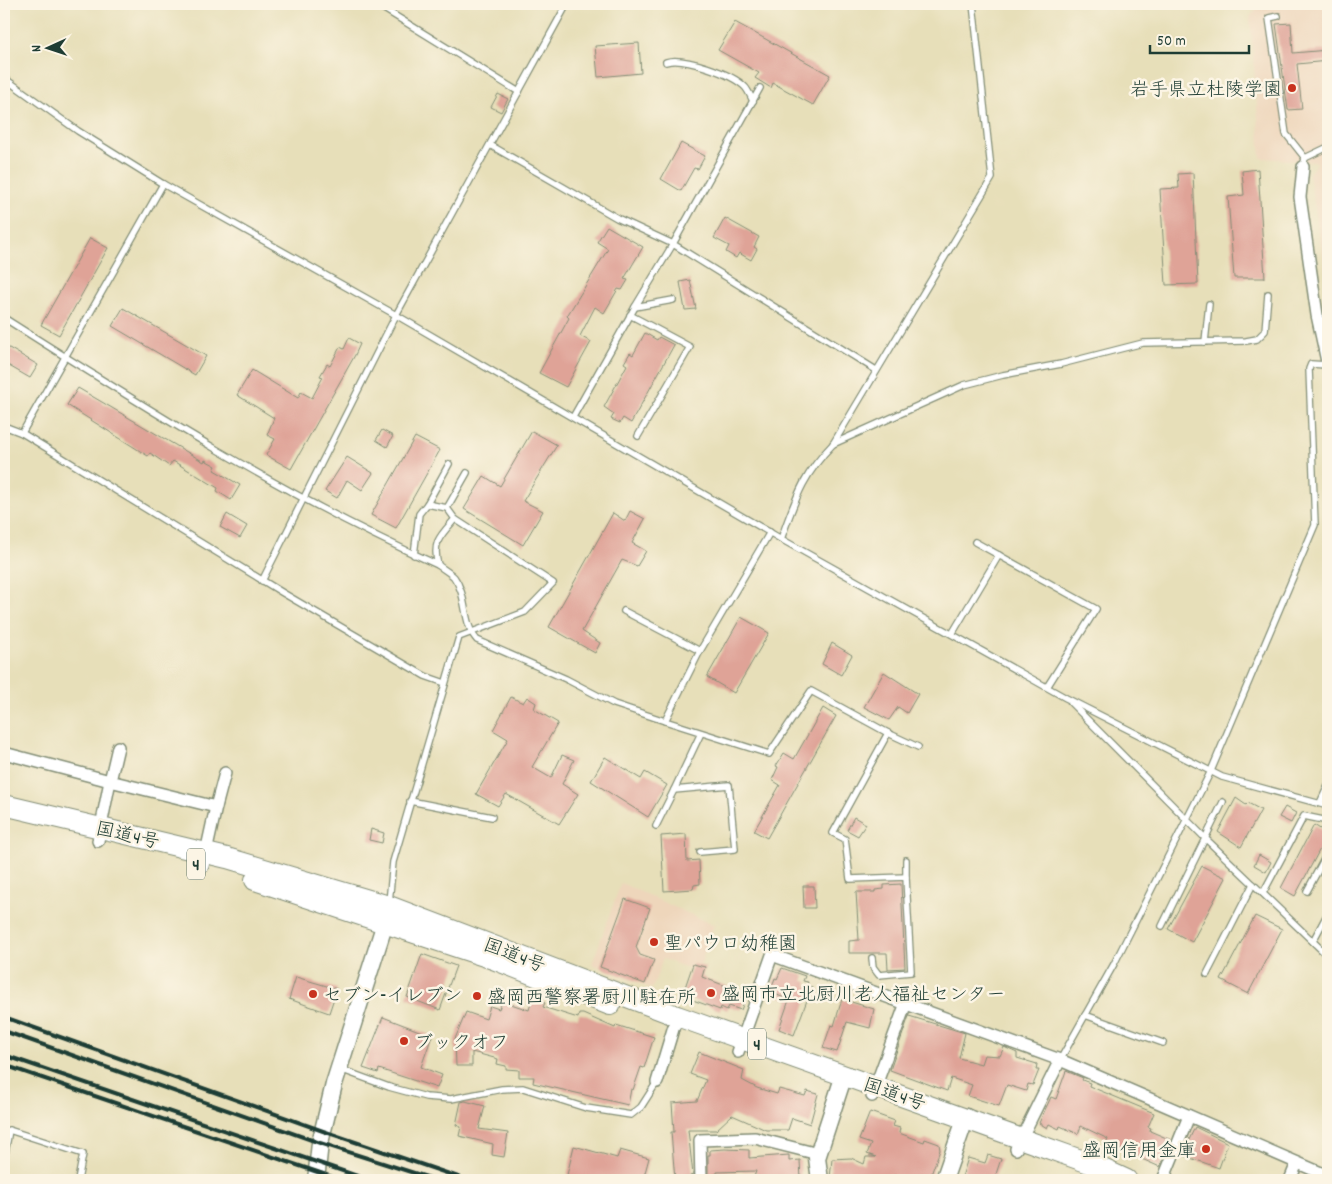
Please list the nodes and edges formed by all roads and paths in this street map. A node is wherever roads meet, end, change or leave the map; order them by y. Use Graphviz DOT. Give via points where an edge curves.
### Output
graph roads {
  1 [pos="376,4"];
  2 [pos="567,4"];
  3 [pos="973,4"];
  4 [pos="1278,16"];
  5 [pos="666,62"];
  6 [pos="4,78"];
  7 [pos="760,88"];
  8 [pos="520,92"];
  9 [pos="753,101"];
  10 [pos="490,145"];
  11 [pos="1328,147"];
  12 [pos="1304,162"];
  13 [pos="163,184"];
  14 [pos="674,244"];
  15 [pos="1268,294"];
  16 [pos="673,300"];
  17 [pos="1209,304"];
  18 [pos="635,307"];
  19 [pos="396,315"];
  20 [pos="630,316"];
  21 [pos="4,318"];
  22 [pos="1205,342"];
  23 [pos="66,358"];
  24 [pos="1328,366"];
  25 [pos="876,370"];
  26 [pos="573,418"];
  27 [pos="4,426"];
  28 [pos="22,433"];
  29 [pos="638,436"];
  30 [pos="833,444"];
  31 [pos="449,464"];
  32 [pos="467,473"];
  33 [pos="305,499"];
  34 [pos="427,504"];
  35 [pos="447,508"];
  36 [pos="455,520"];
  37 [pos="770,532"];
  38 [pos="780,538"];
  39 [pos="975,542"];
  40 [pos="414,555"];
  41 [pos="999,555"];
  42 [pos="438,565"];
  43 [pos="262,581"];
  44 [pos="624,611"];
  45 [pos="470,632"];
  46 [pos="952,634"];
  47 [pos="700,651"];
  48 [pos="445,683"];
  49 [pos="1047,687"];
  50 [pos="1066,698"];
  51 [pos="665,722"];
  52 [pos="701,733"];
  53 [pos="888,733"];
  54 [pos="118,747"];
  55 [pos="918,747"];
  56 [pos="4,753"];
  57 [pos="1211,771"];
  58 [pos="224,773"];
  59 [pos="110,781"];
  60 [pos="1328,786"];
  61 [pos="674,790"];
  62 [pos="410,801"];
  63 [pos="1223,802"];
  64 [pos="1320,804"];
  65 [pos="4,805"];
  66 [pos="1328,806"];
  67 [pos="216,807"];
  68 [pos="492,817"];
  69 [pos="4,818"];
  70 [pos="1187,818"];
  71 [pos="1328,822"];
  72 [pos="656,826"];
  73 [pos="99,834"];
  74 [pos="1206,839"];
  75 [pos="700,852"];
  76 [pos="1328,852"];
  77 [pos="205,859"];
  78 [pos="906,860"];
  79 [pos="906,877"];
  80 [pos="1253,884"];
  81 [pos="1307,891"];
  82 [pos="1264,893"];
  83 [pos="1328,914"];
  84 [pos="387,915"];
  85 [pos="1162,926"];
  86 [pos="1313,941"];
  87 [pos="1328,956"];
  88 [pos="872,958"];
  89 [pos="1207,974"];
  90 [pos="906,1003"];
  91 [pos="1085,1015"];
  92 [pos="676,1022"];
  93 [pos="1164,1043"];
  94 [pos="741,1046"];
  95 [pos="1060,1060"];
  96 [pos="338,1068"];
  97 [pos="842,1080"];
  98 [pos="657,1082"];
  99 [pos="874,1091"];
  100 [pos="1190,1116"];
  101 [pos="964,1123"];
  102 [pos="1018,1144"];
  103 [pos="818,1154"];
  104 [pos="4,1159"];
  105 [pos="1297,1163"];
  106 [pos="1328,1176"];
  107 [pos="78,1180"];
  108 [pos="316,1180"];
  109 [pos="701,1180"];
  110 [pos="820,1180"];
  111 [pos="944,1180"];
  112 [pos="1101,1180"];
  113 [pos="1127,1180"];
  114 [pos="1163,1180"];
  115 [pos="1290,1180"];
  1 -- 8 [label="lane"];
  2 -- 8 [label="lane"];
  3 -- 25 [label="lane" via="992,178"];
  4 -- 12 [label="lane" via="1269,18 1286,134"];
  5 -- 9 [label="lane" via="686,61 713,69 745,87"];
  6 -- 13 [label="lane" via="78,131"];
  7 -- 9 [label="lane"];
  8 -- 10 [label="lane"];
  9 -- 14 [label="lane"];
  10 -- 14 [label="lane" via="617,218"];
  10 -- 19 [label="lane"];
  11 -- 12 [label="lane"];
  12 -- 24 [label="street" via="1300,197 1317,315"];
  13 -- 19 [label="lane"];
  13 -- 23 [label="lane"];
  14 -- 18 [label="lane"];
  14 -- 25 [label="lane"];
  15 -- 22 [label="lane" via="1265,331 1257,338"];
  16 -- 18 [label="lane"];
  17 -- 22 [label="lane"];
  18 -- 20 [label="lane"];
  19 -- 26 [label="lane"];
  19 -- 33 [label="lane"];
  20 -- 26 [label="lane"];
  20 -- 29 [label="lane" via="690,347"];
  21 -- 23 [label="lane"];
  22 -- 30 [label="lane" via="1143,343 964,385"];
  23 -- 28 [label="lane"];
  23 -- 33 [label="lane"];
  24 -- 57 [label="lane" via="1311,364 1309,369 1315,525"];
  25 -- 30 [label="lane"];
  26 -- 37 [label="lane"];
  27 -- 28 [label="lane"];
  28 -- 43 [label="lane"];
  30 -- 38 [label="lane" via="801,484"];
  31 -- 34 [label="lane"];
  32 -- 35 [label="lane"];
  33 -- 40 [label="lane"];
  33 -- 43 [label="lane"];
  34 -- 35 [label="lane"];
  34 -- 40 [label="lane" via="418,514"];
  35 -- 36 [label="lane"];
  36 -- 42 [label="lane" via="440,536 434,551"];
  36 -- 45 [label="lane" via="553,583 525,612"];
  37 -- 38 [label="lane"];
  37 -- 47 [label="lane"];
  38 -- 46 [label="lane"];
  39 -- 41 [label="lane"];
  40 -- 42 [label="lane"];
  41 -- 46 [label="lane"];
  41 -- 49 [label="lane" via="1096,609"];
  42 -- 45 [label="lane" via="454,577 462,593"];
  43 -- 48 [label="lane" via="425,676"];
  44 -- 47 [label="lane"];
  45 -- 48 [label="lane" via="460,637"];
  45 -- 51 [label="lane" via="478,640 614,704"];
  46 -- 49 [label="lane"];
  47 -- 51 [label="lane"];
  48 -- 62 [label="lane"];
  49 -- 50 [label="lane"];
  50 -- 57 [label="lane"];
  50 -- 70 [label="lane"];
  51 -- 52 [label="lane"];
  52 -- 53 [label="lane" via="769,754 811,691"];
  52 -- 61 [label="lane"];
  53 -- 55 [label="lane"];
  53 -- 79 [label="lane" via="833,833 846,839 850,879"];
  54 -- 59 [label="street"];
  56 -- 59 [label="street"];
  57 -- 64 [label="lane" via="1222,777"];
  57 -- 70 [label="lane"];
  58 -- 67 [label="street"];
  59 -- 67 [label="street"];
  59 -- 73 [label="street"];
  60 -- 64 [label="lane"];
  61 -- 72 [label="lane"];
  61 -- 75 [label="lane" via="729,785 735,849"];
  62 -- 68 [label="lane"];
  62 -- 84 [label="lane" via="393,862"];
  63 -- 74 [label="lane"];
  64 -- 66 [label="lane"];
  65 -- 73 [label="highway, 国道4号 / 4"];
  67 -- 77 [label="street"];
  69 -- 73 [label="highway, 国道4号 / 4"];
  70 -- 74 [label="lane"];
  70 -- 91 [label="lane"];
  71 -- 82 [label="lane" via="1304,816"];
  73 -- 77 [label="highway, 国道4号 / 4"];
  74 -- 80 [label="lane"];
  74 -- 85 [label="lane"];
  76 -- 81 [label="lane"];
  77 -- 84 [label="highway, 国道4号 / 4"];
  78 -- 79 [label="lane"];
  79 -- 88 [label="lane" via="911,972 879,975 873,967"];
  80 -- 82 [label="lane"];
  80 -- 89 [label="lane"];
  82 -- 86 [label="lane"];
  83 -- 86 [label="lane"];
  84 -- 92 [label="highway, 国道4号 / 4" via="493,959"];
  84 -- 96 [label="street"];
  86 -- 87 [label="lane"];
  90 -- 94 [label="street" via="772,955"];
  90 -- 95 [label="street"];
  90 -- 99 [label="street"];
  91 -- 93 [label="lane"];
  91 -- 95 [label="lane"];
  92 -- 94 [label="highway, 国道4号 / 4"];
  92 -- 98 [label="street"];
  94 -- 97 [label="highway, 国道4号 / 4"];
  95 -- 100 [label="street"];
  95 -- 102 [label="street"];
  96 -- 98 [label="lane" via="426,1097 450,1099 523,1088 586,1108 632,1115"];
  96 -- 108 [label="street" via="320,1143"];
  97 -- 99 [label="highway, 国道4号 / 4"];
  97 -- 103 [label="street"];
  99 -- 101 [label="highway, 国道4号 / 4"];
  100 -- 105 [label="street"];
  100 -- 114 [label="street"];
  101 -- 102 [label="highway, 国道4号 / 4"];
  101 -- 111 [label="street"];
  102 -- 112 [label="highway, 国道4号 / 4"];
  102 -- 113 [label="highway, 国道4号 / 4" via="1092,1164"];
  103 -- 109 [label="street" via="755,1138 700,1140"];
  103 -- 110 [label="street"];
  104 -- 107 [label="lane" via="9,1130 83,1154"];
  105 -- 106 [label="street"];
  105 -- 115 [label="street"];
}
